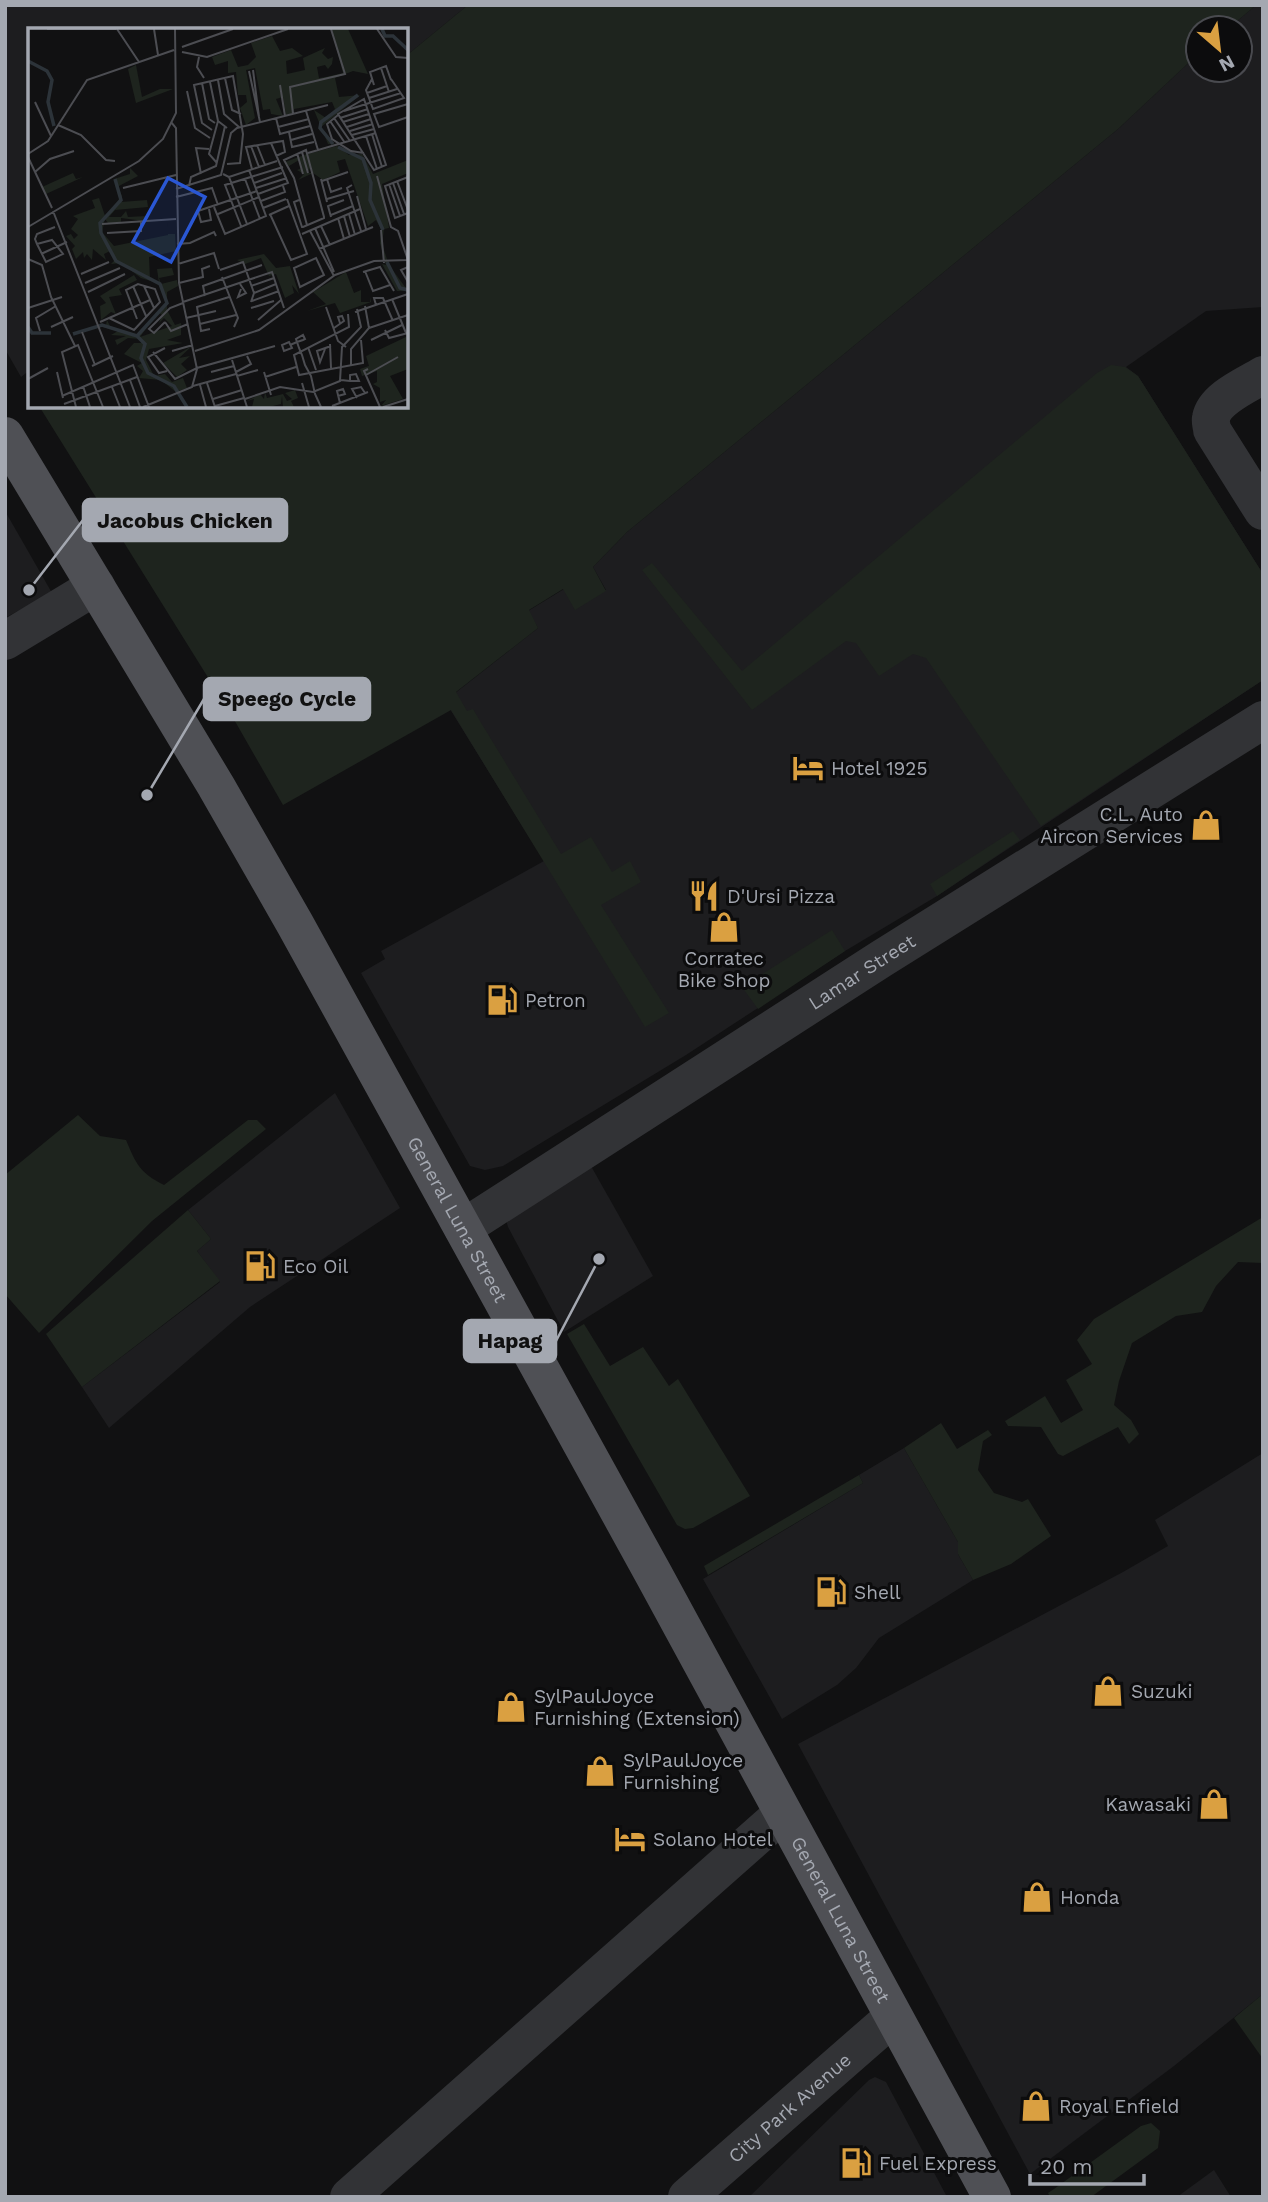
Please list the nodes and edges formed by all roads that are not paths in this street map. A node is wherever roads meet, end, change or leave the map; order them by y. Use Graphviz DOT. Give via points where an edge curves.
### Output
graph roads {
  1 [pos="1263,375"];
  2 [pos="5,436"];
  3 [pos="1263,511"];
  4 [pos="96,586"];
  5 [pos="5,641"];
  6 [pos="1263,720"];
  7 [pos="463,1228"];
  8 [pos="782,1814"];
  9 [pos="893,2017"];
  10 [pos="349,2197"];
  11 [pos="687,2197"];
  12 [pos="992,2197"];
  1 -- 3 [label="street" via="1217,406 1211,418 1212,430"];
  2 -- 4 [label="main road, General Luna Street"];
  4 -- 5 [label="street"];
  4 -- 7 [label="main road, General Luna Street" via="249,843"];
  6 -- 7 [label="street, Lamar Street"];
  7 -- 8 [label="main road, General Luna Street"];
  8 -- 9 [label="main road, General Luna Street"];
  8 -- 10 [label="street"];
  9 -- 11 [label="street, City Park Avenue"];
  9 -- 12 [label="main road, General Luna Street"];
}
